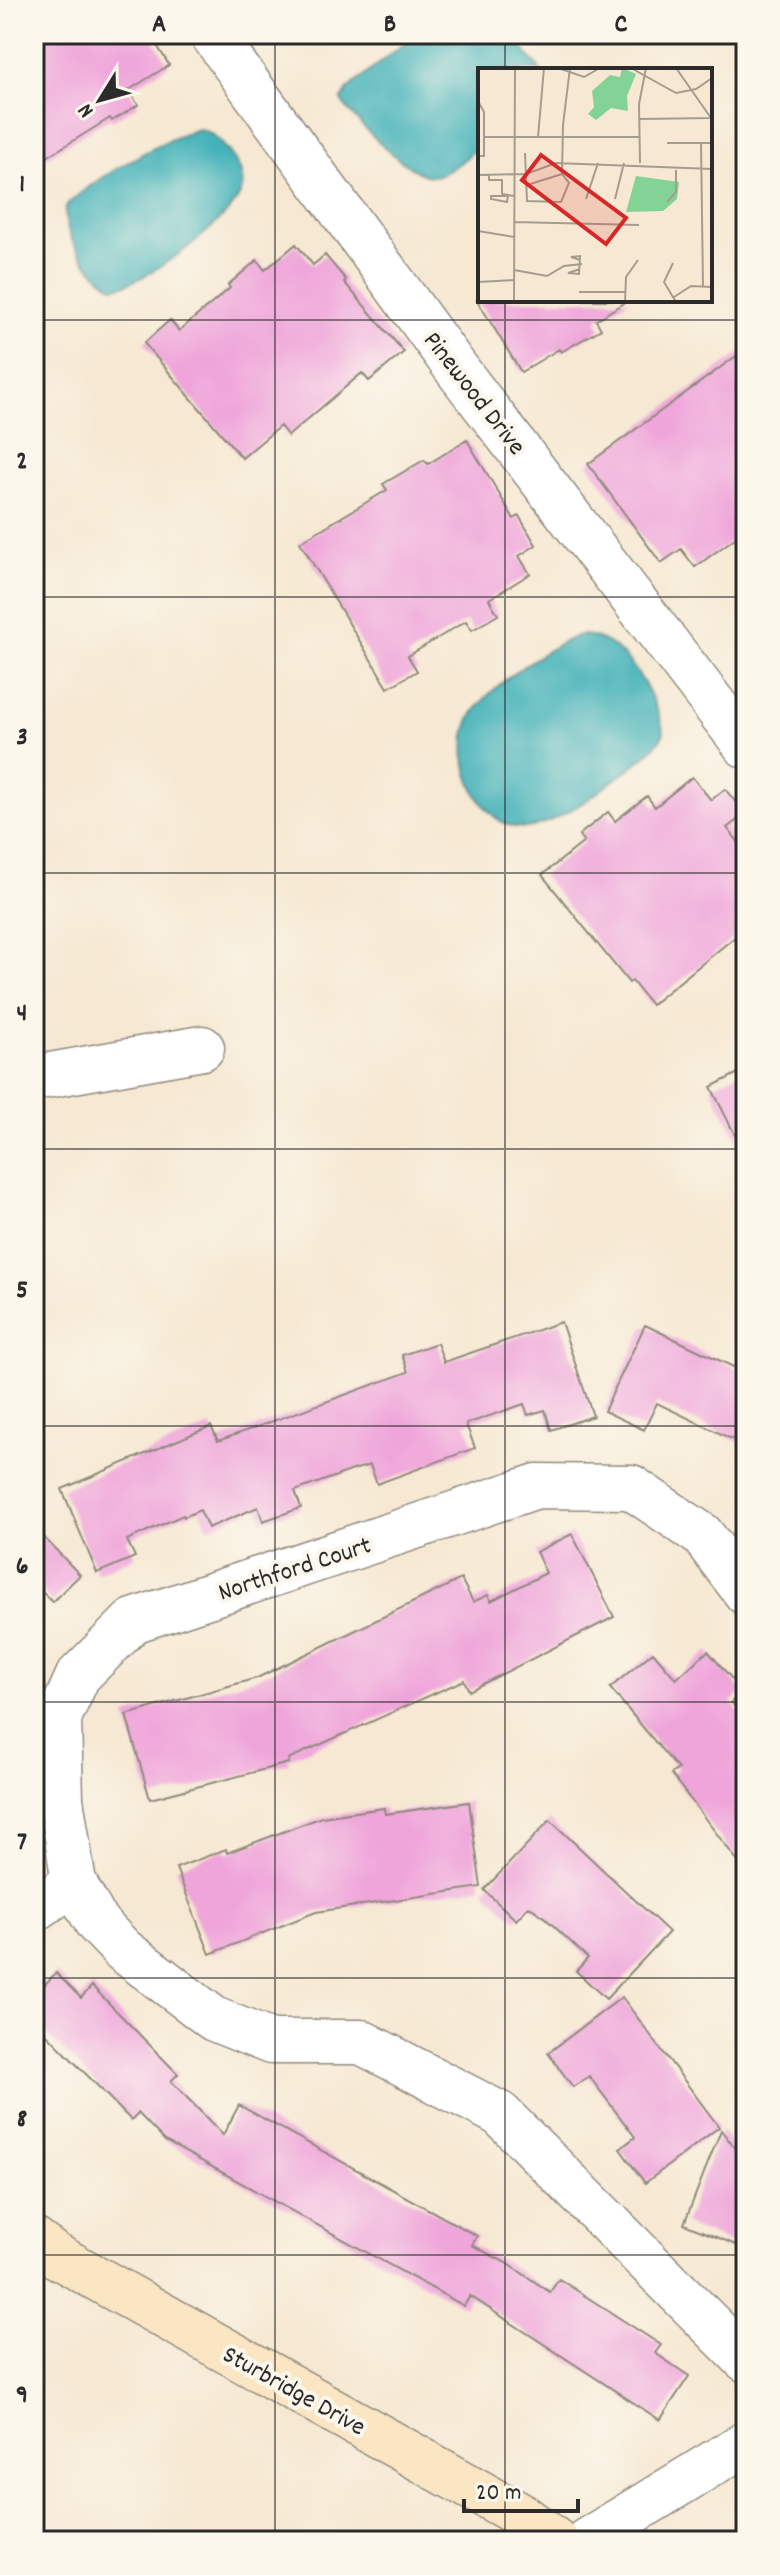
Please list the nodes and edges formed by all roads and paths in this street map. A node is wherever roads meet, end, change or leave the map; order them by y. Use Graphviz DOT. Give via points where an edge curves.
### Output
graph roads {
  1 [pos="212,34"];
  2 [pos="746,746"];
  3 [pos="202,1048"];
  4 [pos="34,1078"];
  5 [pos="746,1593"];
  6 [pos="74,1883"];
  7 [pos="34,1910"];
  8 [pos="34,2240"];
  9 [pos="746,2360"];
  10 [pos="746,2443"];
  11 [pos="556,2541"];
  12 [pos="586,2541"];
  1 -- 2 [label="street, Pinewood Drive" via="458,371"];
  3 -- 4 [label="street"];
  5 -- 6 [label="street, Northford Court" via="702,1535 631,1487 537,1486 133,1621 78,1676 59,1718 61,1799"];
  6 -- 7 [label="street"];
  6 -- 9 [label="street" via="97,1923 123,1950 214,2019 271,2042 361,2042 500,2114"];
  8 -- 11 [label="street, Sturbridge Drive" via="522,2516"];
  10 -- 12 [label="street"];
}
